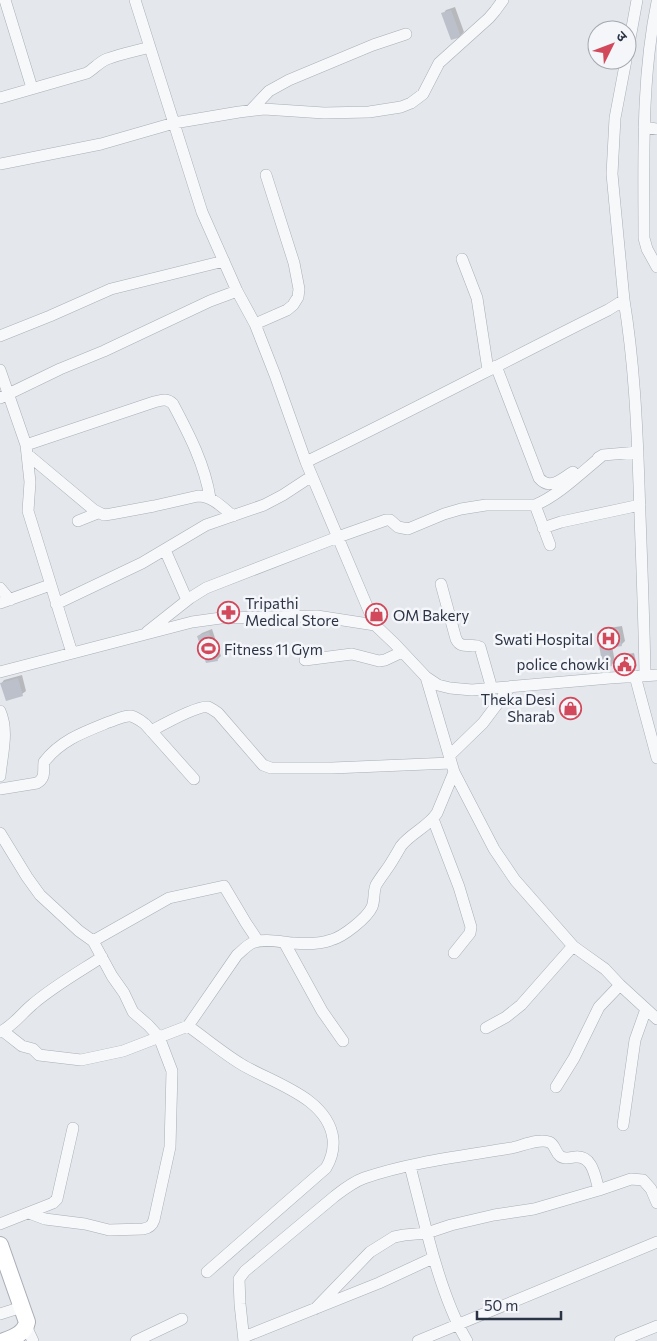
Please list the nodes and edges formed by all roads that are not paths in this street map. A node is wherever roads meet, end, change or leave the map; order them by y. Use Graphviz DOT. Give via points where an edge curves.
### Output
graph roads {
  1 [pos="5,0"];
  2 [pos="135,0"];
  3 [pos="503,0"];
  4 [pos="637,0"];
  5 [pos="657,2"];
  6 [pos="633,20"];
  7 [pos="406,34"];
  8 [pos="150,47"];
  9 [pos="624,70"];
  10 [pos="32,88"];
  11 [pos="0,98"];
  12 [pos="251,110"];
  13 [pos="174,123"];
  14 [pos="644,127"];
  15 [pos="657,129"];
  16 [pos="0,164"];
  17 [pos="266,176"];
  18 [pos="462,259"];
  19 [pos="224,261"];
  20 [pos="657,267"];
  21 [pos="237,291"];
  22 [pos="624,300"];
  23 [pos="255,324"];
  24 [pos="0,336"];
  25 [pos="492,368"];
  26 [pos="0,370"];
  27 [pos="4,396"];
  28 [pos="26,450"];
  29 [pos="638,452"];
  30 [pos="603,456"];
  31 [pos="306,462"];
  32 [pos="312,476"];
  33 [pos="210,498"];
  34 [pos="535,505"];
  35 [pos="640,505"];
  36 [pos="98,513"];
  37 [pos="233,516"];
  38 [pos="78,521"];
  39 [pos="543,528"];
  40 [pos="338,537"];
  41 [pos="550,545"];
  42 [pos="165,550"];
  43 [pos="441,584"];
  44 [pos="50,586"];
  45 [pos="0,588"];
  46 [pos="187,600"];
  47 [pos="5,602"];
  48 [pos="56,604"];
  49 [pos="375,625"];
  50 [pos="144,634"];
  51 [pos="402,652"];
  52 [pos="72,653"];
  53 [pos="305,660"];
  54 [pos="0,672"];
  55 [pos="657,675"];
  56 [pos="640,676"];
  57 [pos="426,677"];
  58 [pos="510,687"];
  59 [pos="492,689"];
  60 [pos="0,711"];
  61 [pos="151,730"];
  62 [pos="657,758"];
  63 [pos="451,764"];
  64 [pos="0,776"];
  65 [pos="194,779"];
  66 [pos="0,789"];
  67 [pos="433,819"];
  68 [pos="0,833"];
  69 [pos="93,941"];
  70 [pos="258,941"];
  71 [pos="284,942"];
  72 [pos="573,946"];
  73 [pos="454,953"];
  74 [pos="102,957"];
  75 [pos="620,986"];
  76 [pos="646,1009"];
  77 [pos="657,1019"];
  78 [pos="188,1026"];
  79 [pos="486,1028"];
  80 [pos="1,1031"];
  81 [pos="158,1037"];
  82 [pos="343,1041"];
  83 [pos="556,1087"];
  84 [pos="623,1125"];
  85 [pos="73,1128"];
  86 [pos="410,1166"];
  87 [pos="599,1190"];
  88 [pos="657,1203"];
  89 [pos="29,1213"];
  90 [pos="0,1224"];
  91 [pos="427,1233"];
  92 [pos="657,1242"];
  93 [pos="0,1245"];
  94 [pos="434,1258"];
  95 [pos="206,1272"];
  96 [pos="22,1307"];
  97 [pos="315,1309"];
  98 [pos="0,1314"];
  99 [pos="182,1319"];
  100 [pos="458,1325"];
  101 [pos="657,1326"];
  102 [pos="30,1334"];
  103 [pos="244,1339"];
  104 [pos="629,1339"];
  105 [pos="4,1341"];
  106 [pos="136,1341"];
  107 [pos="418,1341"];
  108 [pos="467,1341"];
  109 [pos="620,1341"];
  1 -- 10 [label="street"];
  2 -- 8 [label="street"];
  3 -- 12 [label="street" via="439,63 423,94 411,103 369,112"];
  4 -- 6 [label="street"];
  5 -- 14 [label="street" via="647,69"];
  7 -- 12 [label="street" via="289,80 269,91"];
  8 -- 10 [label="street" via="106,59 87,73"];
  8 -- 13 [label="street"];
  9 -- 22 [label="street" via="615,118 612,174"];
  10 -- 11 [label="street"];
  12 -- 13 [label="street"];
  13 -- 16 [label="street" via="101,144"];
  13 -- 19 [label="street" via="202,212"];
  14 -- 15 [label="street"];
  14 -- 20 [label="street" via="644,238"];
  17 -- 23 [label="street" via="299,289 298,297 287,310"];
  18 -- 25 [label="street" via="477,298"];
  19 -- 21 [label="street"];
  19 -- 24 [label="street" via="111,289"];
  21 -- 23 [label="street"];
  21 -- 27 [label="street" via="210,300"];
  22 -- 25 [label="street"];
  22 -- 29 [label="street" via="630,336"];
  23 -- 31 [label="street"];
  25 -- 30 [label="street" via="543,484 554,483"];
  25 -- 31 [label="street"];
  26 -- 27 [label="street"];
  27 -- 28 [label="street"];
  28 -- 33 [label="street" via="154,402 170,401 188,432 205,475"];
  28 -- 36 [label="street"];
  28 -- 44 [label="street" via="30,482 28,511"];
  29 -- 30 [label="street"];
  29 -- 35 [label="street"];
  30 -- 34 [label="street" via="557,493"];
  31 -- 32 [label="street"];
  32 -- 37 [label="street" via="272,501"];
  32 -- 40 [label="street"];
  33 -- 36 [label="street" via="198,496 111,514"];
  33 -- 37 [label="street"];
  34 -- 39 [label="street"];
  34 -- 40 [label="street" via="486,505 461,509 408,529 386,520"];
  35 -- 39 [label="street"];
  35 -- 56 [label="street" via="644,615"];
  36 -- 38 [label="street"];
  37 -- 42 [label="street" via="206,525"];
  39 -- 41 [label="street"];
  40 -- 46 [label="street" via="206,588"];
  40 -- 49 [label="street"];
  42 -- 46 [label="street"];
  42 -- 48 [label="street"];
  43 -- 59 [label="street" via="456,639 462,646 480,647"];
  44 -- 47 [label="street"];
  44 -- 48 [label="street"];
  45 -- 47 [label="street"];
  46 -- 50 [label="street"];
  48 -- 52 [label="street"];
  49 -- 50 [label="street" via="317,616 256,616 192,622"];
  49 -- 51 [label="street"];
  50 -- 52 [label="street"];
  51 -- 53 [label="street" via="379,661 352,654"];
  51 -- 57 [label="street"];
  52 -- 54 [label="street"];
  55 -- 56 [label="street"];
  56 -- 58 [label="street"];
  56 -- 62 [label="street"];
  57 -- 59 [label="street" via="450,688"];
  57 -- 63 [label="street"];
  58 -- 59 [label="street"];
  58 -- 63 [label="street"];
  60 -- 64 [label="street" via="5,726"];
  61 -- 63 [label="street" via="204,706 218,713 264,765 271,768"];
  61 -- 65 [label="street"];
  61 -- 66 [label="street" via="130,716 81,732 44,762 42,780"];
  63 -- 67 [label="street"];
  63 -- 72 [label="street" via="504,865"];
  67 -- 71 [label="street" via="401,846 376,886 370,911 348,931 320,943"];
  67 -- 73 [label="street" via="471,927"];
  68 -- 69 [label="street" via="40,895"];
  69 -- 70 [label="street" via="169,898 224,886"];
  69 -- 74 [label="street"];
  70 -- 71 [label="street"];
  70 -- 78 [label="street" via="237,955"];
  71 -- 82 [label="street" via="322,1011"];
  72 -- 75 [label="street" via="606,969"];
  72 -- 79 [label="street" via="521,1005"];
  74 -- 80 [label="street" via="41,998"];
  74 -- 81 [label="street" via="133,1012"];
  75 -- 76 [label="street"];
  75 -- 83 [label="street" via="599,1007"];
  76 -- 77 [label="street"];
  76 -- 84 [label="street" via="635,1040"];
  78 -- 81 [label="street"];
  78 -- 95 [label="street" via="240,1064 310,1102 326,1119 333,1142 333,1156 326,1168"];
  80 -- 81 [label="street" via="39,1055 81,1060 123,1051"];
  81 -- 89 [label="street" via="172,1071 170,1148 152,1225 143,1229 109,1230 45,1219"];
  85 -- 89 [label="street" via="57,1199"];
  86 -- 87 [label="street" via="548,1141 565,1159 582,1157 588,1160"];
  86 -- 91 [label="street"];
  86 -- 103 [label="street" via="363,1178 349,1185 245,1271 239,1280"];
  87 -- 88 [label="street" via="631,1179 643,1180"];
  87 -- 91 [label="street" via="534,1209 494,1215"];
  89 -- 90 [label="street"];
  91 -- 94 [label="street"];
  91 -- 97 [label="street" via="394,1237 370,1252"];
  92 -- 100 [label="street"];
  93 -- 96 [label="main road"];
  94 -- 97 [label="street"];
  94 -- 100 [label="street"];
  96 -- 98 [label="street"];
  96 -- 102 [label="main road"];
  97 -- 103 [label="street"];
  99 -- 106 [label="street"];
  100 -- 107 [label="street"];
  100 -- 108 [label="street"];
  101 -- 104 [label="street"];
  102 -- 105 [label="main road" via="23,1331"];
  104 -- 109 [label="street"];
}
